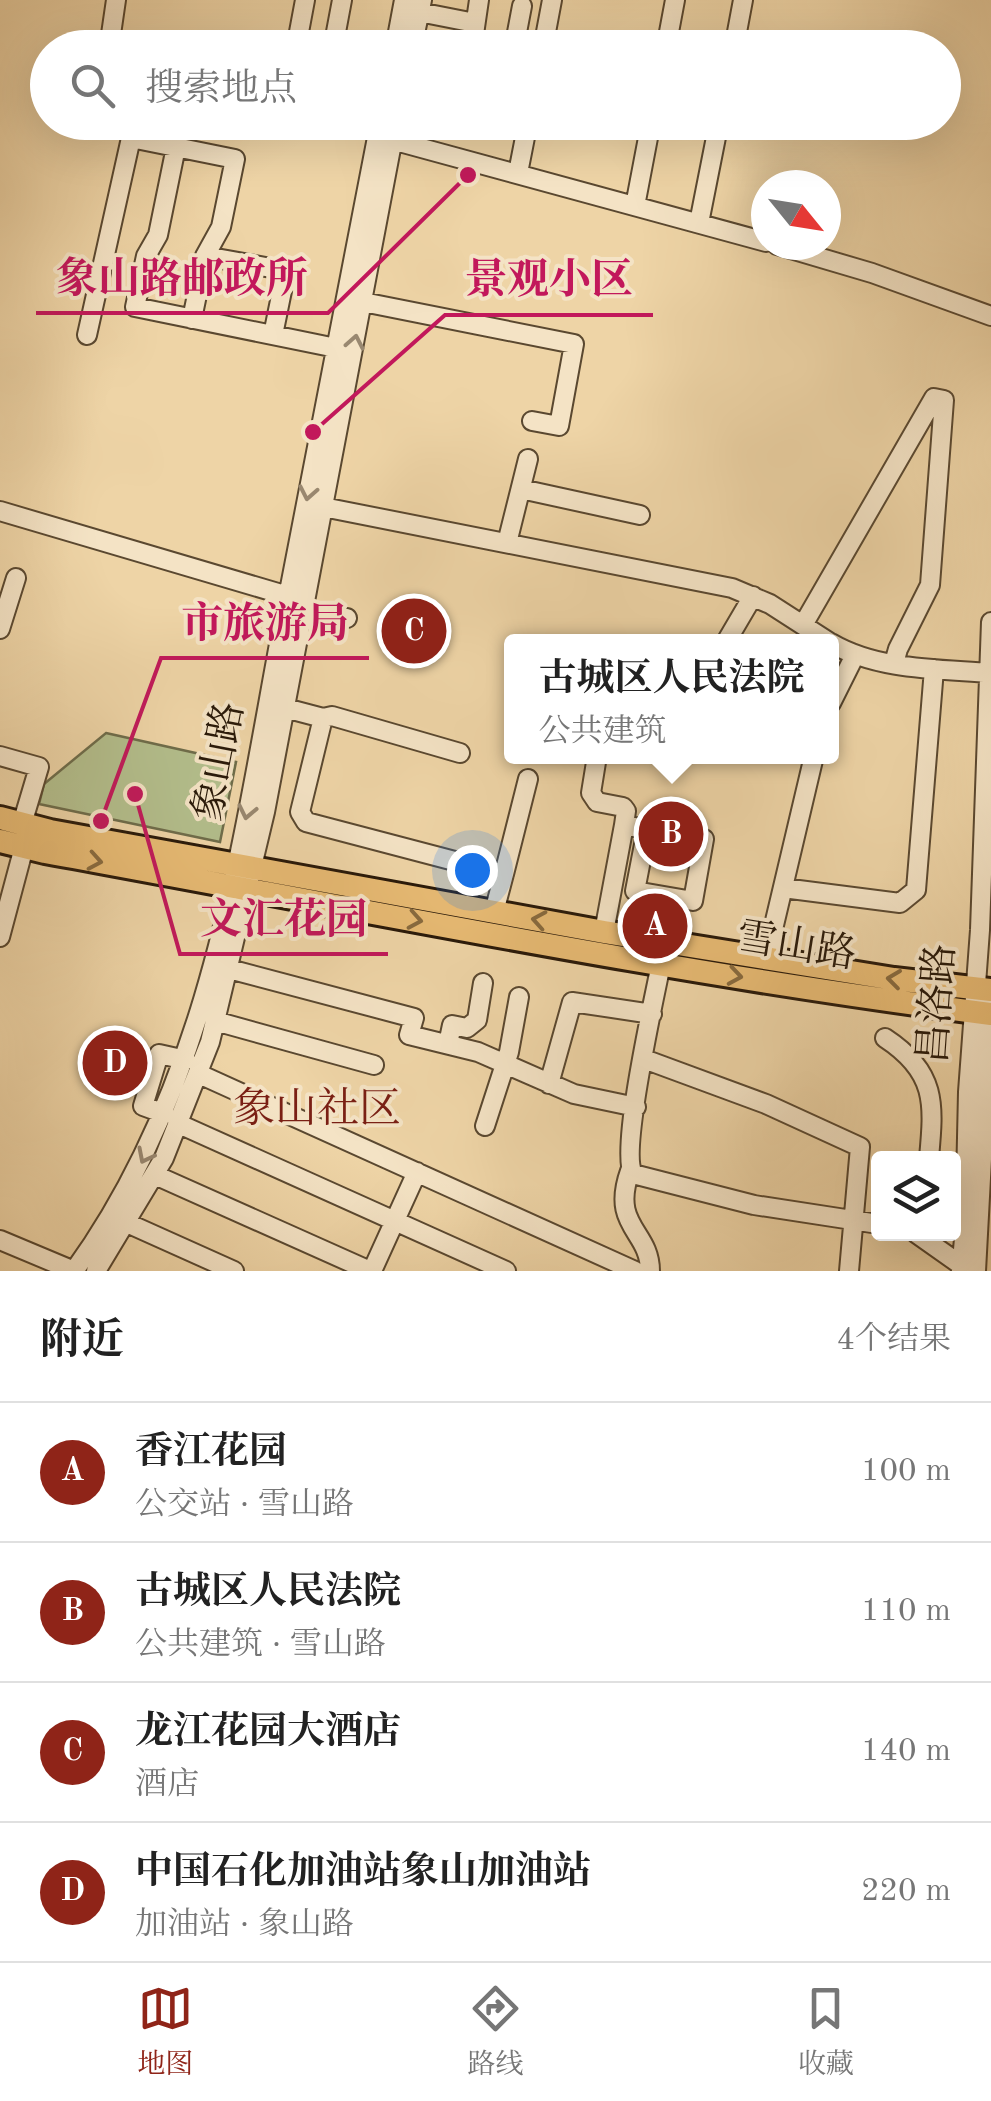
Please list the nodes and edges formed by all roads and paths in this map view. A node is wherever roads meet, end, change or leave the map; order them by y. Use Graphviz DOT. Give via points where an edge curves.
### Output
graph roads {
  1 [pos="116,0"];
  2 [pos="305,0"];
  3 [pos="342,0"];
  4 [pos="404,0"];
  5 [pos="479,0"];
  6 [pos="552,0"];
  7 [pos="675,0"];
  8 [pos="743,0"];
  9 [pos="420,6"];
  10 [pos="522,6"];
  11 [pos="475,23"];
  12 [pos="112,30"];
  13 [pos="299,30"];
  14 [pos="336,30"];
  15 [pos="398,30"];
  16 [pos="474,30"];
  17 [pos="517,30"];
  18 [pos="546,30"];
  19 [pos="669,30"];
  20 [pos="737,30"];
  21 [pos="130,140"];
  22 [pos="140,140"];
  23 [pos="376,140"];
  24 [pos="392,140"];
  25 [pos="421,140"];
  26 [pos="524,140"];
  27 [pos="647,140"];
  28 [pos="715,140"];
  29 [pos="176,147"];
  30 [pos="518,173"];
  31 [pos="634,206"];
  32 [pos="699,223"];
  33 [pos="751,238"];
  34 [pos="206,256"];
  35 [pos="828,260"];
  36 [pos="363,302"];
  37 [pos="991,316"];
  38 [pos="192,319"];
  39 [pos="87,335"];
  40 [pos="273,336"];
  41 [pos="336,348"];
  42 [pos="532,421"];
  43 [pos="528,460"];
  44 [pos="521,489"];
  45 [pos="323,508"];
  46 [pos="0,511"];
  47 [pos="640,515"];
  48 [pos="508,544"];
  49 [pos="16,578"];
  50 [pos="288,596"];
  51 [pos="752,596"];
  52 [pos="304,610"];
  53 [pos="347,618"];
  54 [pos="991,622"];
  55 [pos="803,625"];
  56 [pos="0,629"];
  57 [pos="731,634"];
  58 [pos="817,634"];
  59 [pos="839,647"];
  60 [pos="854,656"];
  61 [pos="894,664"];
  62 [pos="934,669"];
  63 [pos="989,673"];
  64 [pos="839,687"];
  65 [pos="285,708"];
  66 [pos="323,718"];
  67 [pos="460,753"];
  68 [pos="0,756"];
  69 [pos="596,764"];
  70 [pos="812,764"];
  71 [pos="528,779"];
  72 [pos="624,825"];
  73 [pos="647,829"];
  74 [pos="15,830"];
  75 [pos="0,841"];
  76 [pos="504,874"];
  77 [pos="242,877"];
  78 [pos="7,879"];
  79 [pos="783,888"];
  80 [pos="494,912"];
  81 [pos="604,932"];
  82 [pos="0,937"];
  83 [pos="766,959"];
  84 [pos="660,964"];
  85 [pos="228,968"];
  86 [pos="484,983"];
  87 [pos="519,998"];
  88 [pos="985,1002"];
  89 [pos="652,1014"];
  90 [pos="215,1021"];
  91 [pos="885,1038"];
  92 [pos="448,1044"];
  93 [pos="644,1059"];
  94 [pos="504,1064"];
  95 [pos="374,1065"];
  96 [pos="192,1067"];
  97 [pos="549,1084"];
  98 [pos="636,1107"];
  99 [pos="172,1119"];
  100 [pos="485,1126"];
  101 [pos="930,1151"];
  102 [pos="630,1170"];
  103 [pos="417,1172"];
  104 [pos="155,1174"];
  105 [pos="395,1221"];
  106 [pos="854,1221"];
  107 [pos="871,1223"];
  108 [pos="127,1224"];
  109 [pos="0,1240"];
  110 [pos="927,1241"];
  111 [pos="966,1269"];
  112 [pos="74,1271"];
  113 [pos="97,1271"];
  114 [pos="234,1271"];
  115 [pos="371,1271"];
  116 [pos="506,1271"];
  117 [pos="634,1271"];
  118 [pos="650,1271"];
  119 [pos="848,1271"];
  1 -- 12 [label="street"];
  2 -- 13 [label="street"];
  3 -- 14 [label="street"];
  4 -- 15 [label="street"];
  5 -- 11 [label="street"];
  6 -- 18 [label="street"];
  7 -- 19 [label="street"];
  8 -- 20 [label="street"];
  9 -- 11 [label="street"];
  10 -- 17 [label="street"];
  11 -- 16 [label="street"];
  21 -- 39 [label="street"];
  22 -- 29 [label="street"];
  23 -- 41 [label="street, 象山路"];
  24 -- 36 [label="street, 象山路"];
  25 -- 30 [label="street"];
  26 -- 30 [label="street"];
  27 -- 31 [label="street"];
  28 -- 32 [label="street"];
  29 -- 34 [label="street" via="235,159 221,227"];
  29 -- 38 [label="street" via="135,307"];
  30 -- 31 [label="street"];
  31 -- 32 [label="street"];
  32 -- 33 [label="street"];
  34 -- 38 [label="street"];
  34 -- 40 [label="street" via="281,274"];
  35 -- 37 [label="street"];
  36 -- 42 [label="street" via="574,344 559,426"];
  45 -- 36 [label="street, 象山路, one-way"];
  38 -- 40 [label="street"];
  40 -- 41 [label="street"];
  41 -- 50 [label="street, 象山路, one-way"];
  43 -- 44 [label="street"];
  44 -- 47 [label="street"];
  44 -- 48 [label="street"];
  45 -- 48 [label="street"];
  45 -- 52 [label="street, 象山路"];
  46 -- 50 [label="street"];
  48 -- 51 [label="street"];
  49 -- 56 [label="street"];
  50 -- 77 [label="street, 象山路, one-way"];
  51 -- 55 [label="street"];
  51 -- 57 [label="street"];
  52 -- 53 [label="street"];
  52 -- 65 [label="street, 象山路"];
  54 -- 63 [label="street, 昌洛路"];
  55 -- 58 [label="street"];
  55 -- 61 [label="street" via="939,397 941,467 930,585"];
  59 -- 60 [label="street"];
  60 -- 61 [label="street"];
  60 -- 64 [label="street"];
  61 -- 62 [label="street"];
  62 -- 63 [label="street"];
  62 -- 79 [label="street" via="916,890 900,904"];
  63 -- 88 [label="street, 昌洛路"];
  65 -- 66 [label="street"];
  65 -- 77 [label="street, 象山路"];
  66 -- 67 [label="street"];
  66 -- 76 [label="street" via="300,812 306,822"];
  68 -- 74 [label="street" via="39,767"];
  69 -- 72 [label="street" via="591,792 597,802 623,806"];
  70 -- 79 [label="street"];
  71 -- 76 [label="street"];
  72 -- 73 [label="street"];
  72 -- 81 [label="street"];
  73 -- 73 [label="street" via="704,839 692,901 636,891"];
  74 -- 75 [label="main road, 雪山路"];
  74 -- 77 [label="main road, 雪山路"];
  74 -- 78 [label="street"];
  76 -- 80 [label="street"];
  77 -- 80 [label="main road, 雪山路"];
  77 -- 84 [label="main road, 雪山路, one-way"];
  77 -- 85 [label="street, 象山路"];
  77 -- 96 [label="street, 象山路"];
  78 -- 82 [label="street"];
  79 -- 83 [label="street"];
  81 -- 80 [label="main road, 雪山路, one-way"];
  81 -- 83 [label="main road, 雪山路"];
  88 -- 83 [label="main road, 雪山路, one-way"];
  84 -- 88 [label="main road, 雪山路, one-way"];
  84 -- 89 [label="street"];
  85 -- 90 [label="street, 象山路"];
  85 -- 92 [label="street" via="414,1018 409,1034"];
  86 -- 92 [label="street" via="476,1020 467,1028 452,1026"];
  87 -- 94 [label="street"];
  88 -- 111 [label="street, 昌洛路"];
  89 -- 93 [label="street"];
  89 -- 97 [label="street" via="572,1002"];
  90 -- 95 [label="street"];
  90 -- 96 [label="street, 象山路"];
  91 -- 101 [label="street" via="910,1059 930,1093"];
  92 -- 94 [label="street"];
  93 -- 98 [label="street"];
  93 -- 106 [label="street" via="860,1146"];
  94 -- 97 [label="street"];
  94 -- 100 [label="street"];
  96 -- 99 [label="street, 象山路"];
  96 -- 99 [label="street" via="159,1054 143,1106"];
  96 -- 103 [label="street"];
  97 -- 98 [label="street"];
  98 -- 102 [label="street"];
  99 -- 104 [label="street, 象山路"];
  99 -- 105 [label="street"];
  99 -- 112 [label="street, 象山路, one-way"];
  102 -- 106 [label="street" via="754,1205"];
  102 -- 118 [label="street" via="623,1190 626,1215"];
  103 -- 105 [label="street"];
  103 -- 117 [label="street"];
  104 -- 108 [label="street, 象山路"];
  104 -- 115 [label="street"];
  105 -- 115 [label="street"];
  105 -- 116 [label="street"];
  106 -- 107 [label="street"];
  106 -- 119 [label="street"];
  108 -- 113 [label="street, 象山路"];
  108 -- 114 [label="street"];
  109 -- 112 [label="street"];
  110 -- 111 [label="street"];
}
